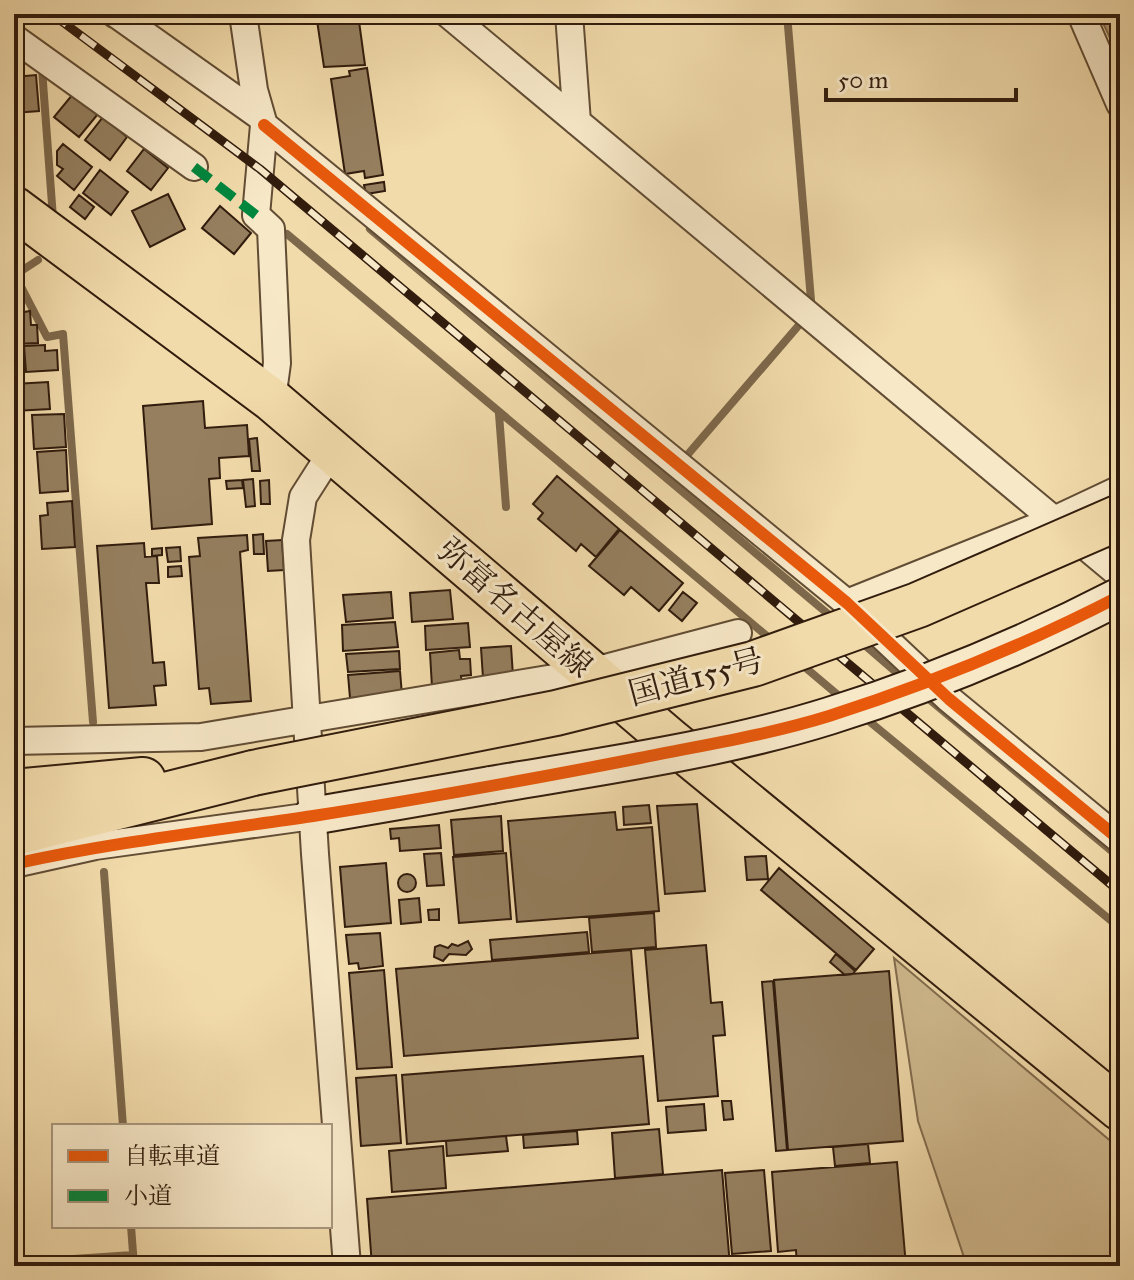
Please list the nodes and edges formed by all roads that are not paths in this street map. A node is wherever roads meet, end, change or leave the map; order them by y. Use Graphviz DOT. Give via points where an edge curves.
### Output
graph roads {
  1 [pos="116,14"];
  2 [pos="243,14"];
  3 [pos="448,14"];
  4 [pos="569,14"];
  5 [pos="1081,14"];
  6 [pos="14,38"];
  7 [pos="1120,104"];
  8 [pos="262,121"];
  9 [pos="577,122"];
  10 [pos="194,167"];
  11 [pos="14,208"];
  12 [pos="272,400"];
  13 [pos="333,450"];
  14 [pos="1120,489"];
  15 [pos="1120,517"];
  16 [pos="1054,520"];
  17 [pos="1120,575"];
  18 [pos="1120,596"];
  19 [pos="847,603"];
  20 [pos="738,633"];
  21 [pos="590,672"];
  22 [pos="307,720"];
  23 [pos="14,741"];
  24 [pos="253,773"];
  25 [pos="14,792"];
  26 [pos="312,816"];
  27 [pos="14,833"];
  28 [pos="1120,840"];
  29 [pos="14,864"];
  30 [pos="1120,1109"];
  31 [pos="347,1266"];
  1 -- 8 [label="street"];
  2 -- 8 [label="street"];
  3 -- 9 [label="street"];
  4 -- 9 [label="street"];
  5 -- 7 [label="street"];
  6 -- 10 [label="street"];
  8 -- 12 [label="street" via="256,215 271,229 277,363"];
  8 -- 19 [label="street"];
  9 -- 16 [label="street"];
  11 -- 12 [label="main road, 弥富名古屋線"];
  12 -- 13 [label="main road, 弥富名古屋線"];
  13 -- 21 [label="main road, 弥富名古屋線"];
  13 -- 22 [label="street" via="303,497 296,540"];
  14 -- 16 [label="street"];
  15 -- 24 [label="highway, 国道155号, bridge" via="918,605 753,664 556,713"];
  16 -- 17 [label="street"];
  16 -- 19 [label="street"];
  18 -- 26 [label="street, bridge" via="953,672 828,716 738,739"];
  19 -- 28 [label="street" via="949,699"];
  20 -- 21 [label="street"];
  21 -- 22 [label="street"];
  21 -- 30 [label="main road, 弥富名古屋線"];
  22 -- 23 [label="street" via="201,737"];
  22 -- 26 [label="street"];
  24 -- 25 [label="highway, 国道155号"];
  24 -- 27 [label="highway, 国道155号"];
  26 -- 29 [label="street" via="95,846"];
  26 -- 31 [label="street"];
}
